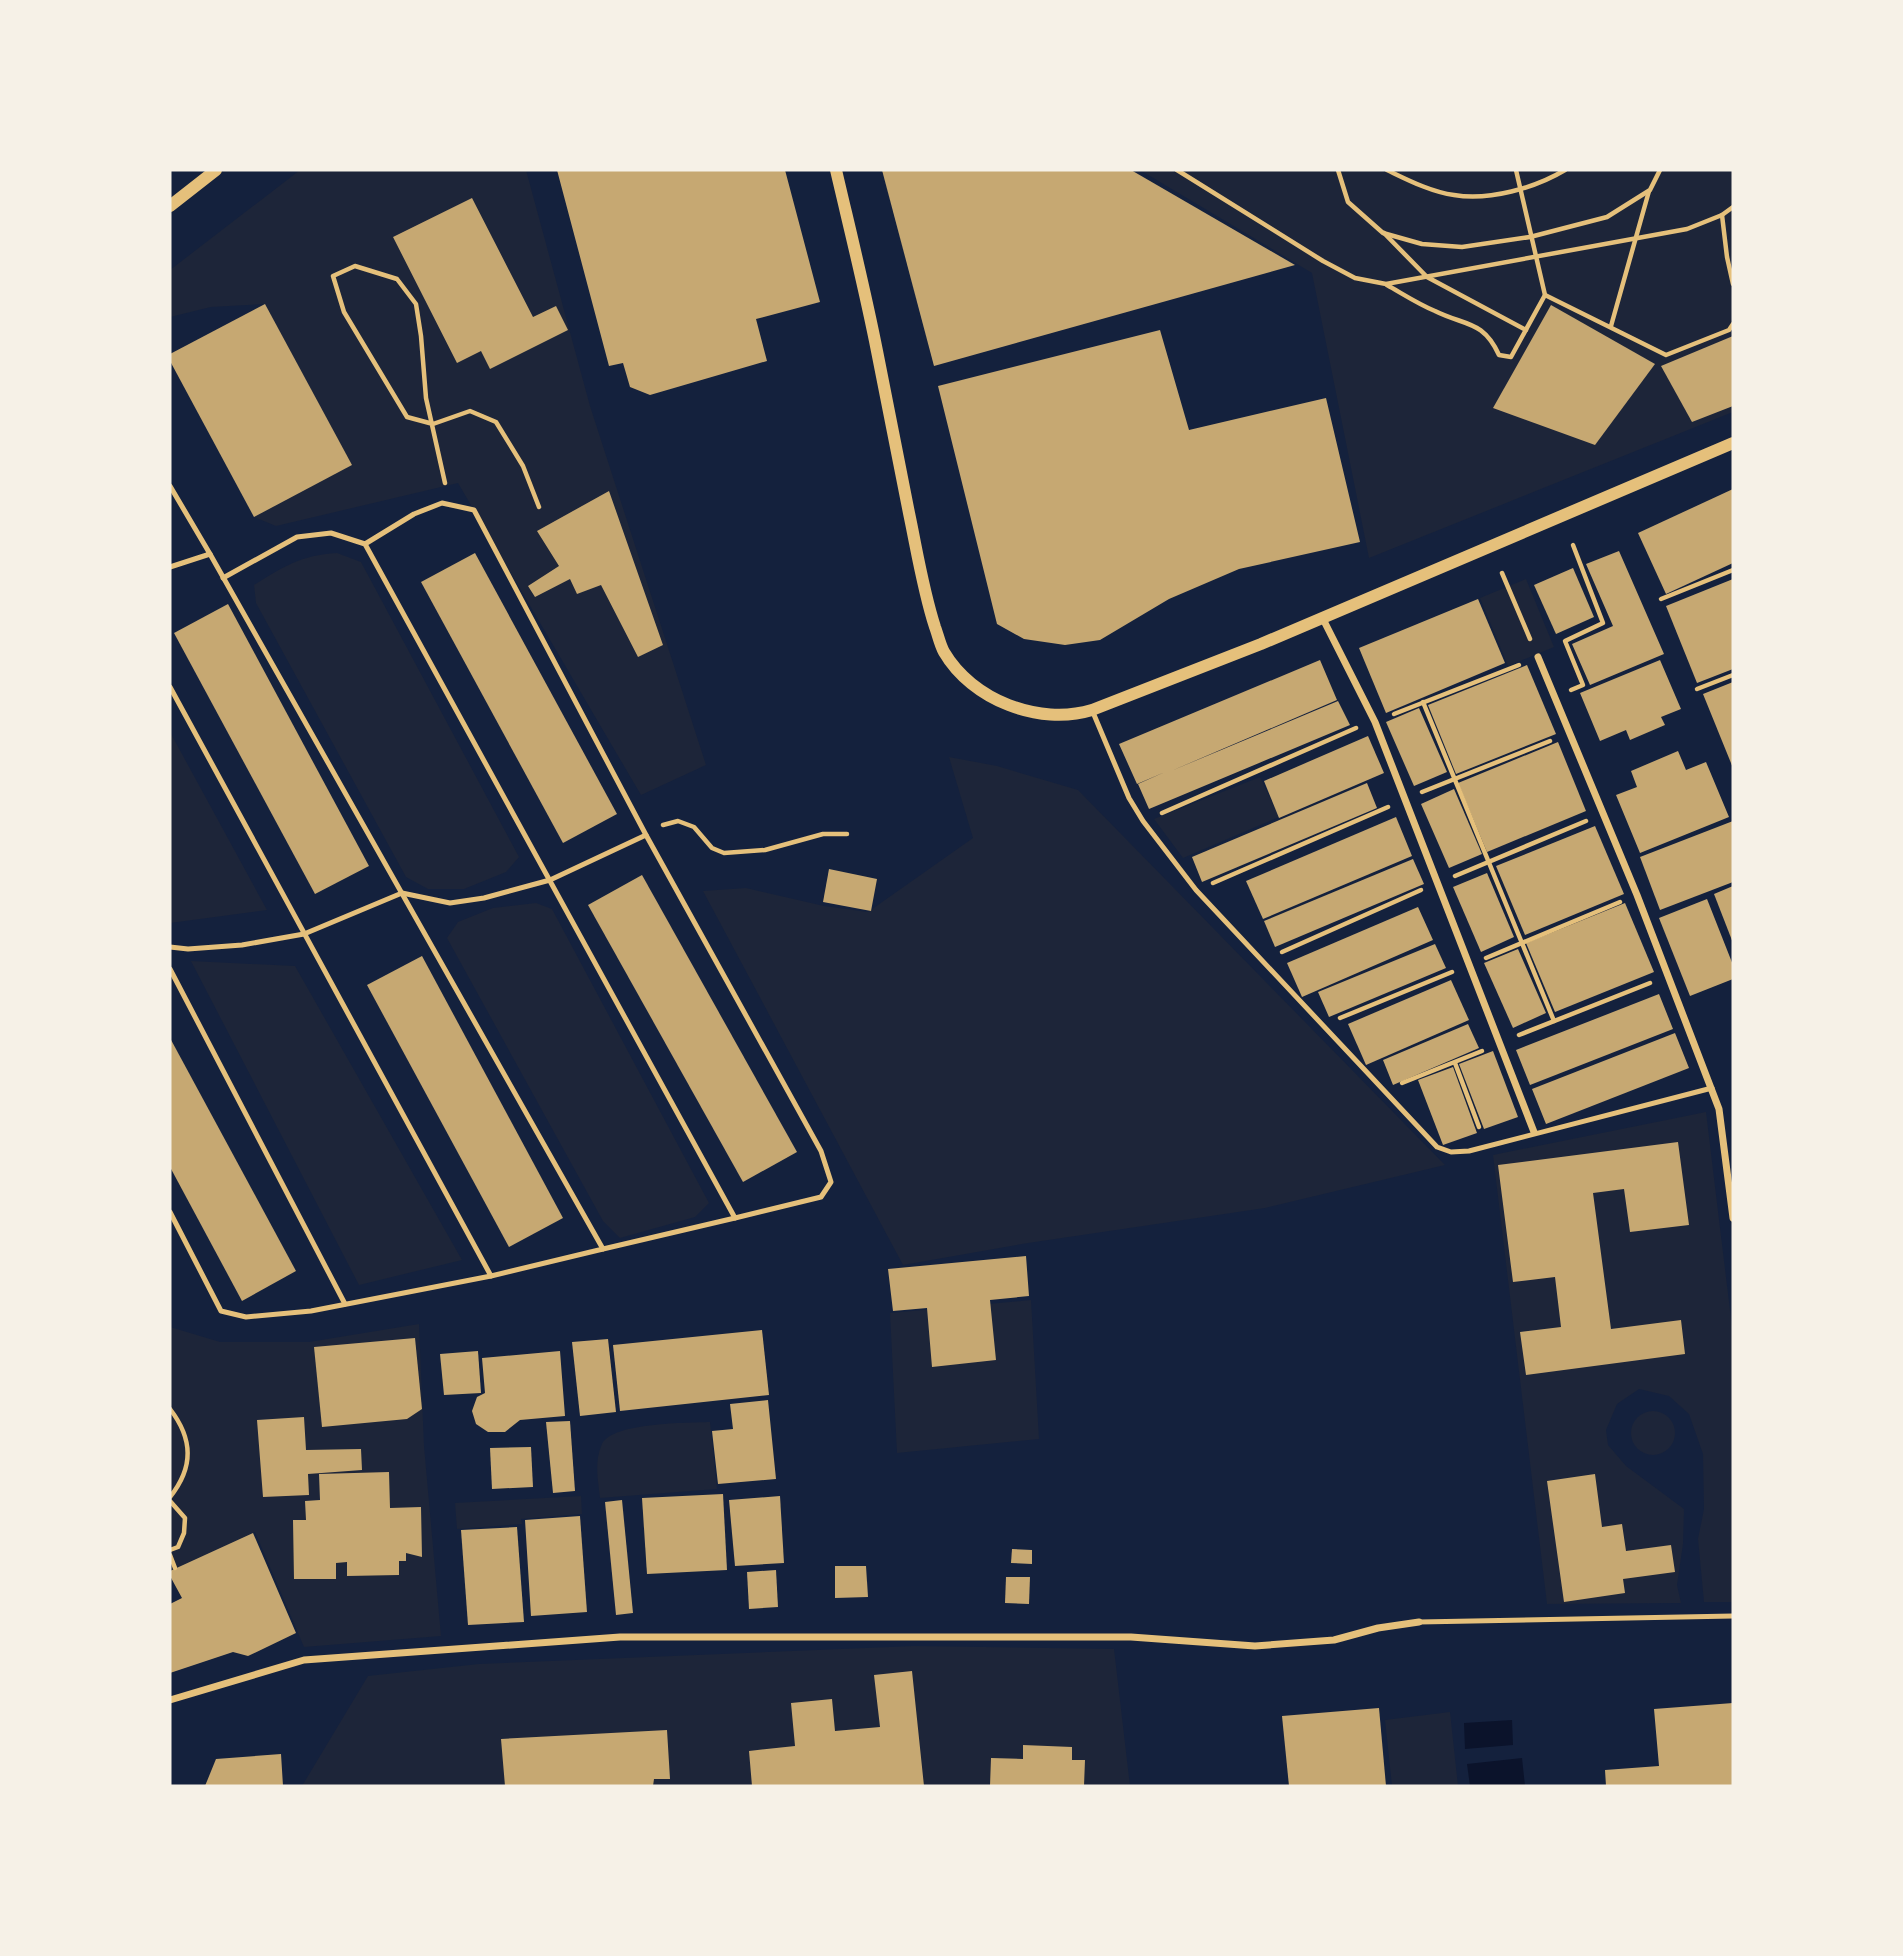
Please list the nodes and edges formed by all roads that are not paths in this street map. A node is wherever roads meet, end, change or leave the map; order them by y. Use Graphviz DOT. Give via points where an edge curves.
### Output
graph roads {
  1 [pos="216,170"];
  2 [pos="836,170"];
  3 [pos="170,205"];
  4 [pos="1733,443"];
  5 [pos="170,486"];
  6 [pos="365,544"];
  7 [pos="209,554"];
  8 [pos="170,567"];
  9 [pos="223,578"];
  10 [pos="1322,618"];
  11 [pos="1538,657"];
  12 [pos="170,687"];
  13 [pos="1092,710"];
  14 [pos="646,835"];
  15 [pos="550,880"];
  16 [pos="402,893"];
  17 [pos="304,934"];
  18 [pos="170,947"];
  19 [pos="170,969"];
  20 [pos="1712,1088"];
  21 [pos="1534,1132"];
  22 [pos="170,1212"];
  23 [pos="735,1218"];
  24 [pos="1733,1218"];
  25 [pos="603,1249"];
  26 [pos="491,1276"];
  27 [pos="345,1304"];
  28 [pos="1733,1616"];
  29 [pos="1419,1622"];
  30 [pos="170,1700"];
  1 -- 3 [label="street"];
  2 -- 13 [label="street" via="930,609 943,651 962,676 1027,712 1074,716"];
  4 -- 10 [label="street"];
  5 -- 7 [label="lane"];
  6 -- 9 [label="lane" via="331,533 297,537"];
  6 -- 14 [label="lane" via="442,503 474,510"];
  6 -- 15 [label="lane"];
  7 -- 8 [label="lane"];
  7 -- 9 [label="lane"];
  9 -- 16 [label="lane"];
  10 -- 13 [label="street"];
  10 -- 21 [label="street" via="1376,722"];
  11 -- 20 [label="street"];
  12 -- 17 [label="lane"];
  13 -- 21 [label="lane" via="1129,798 1196,890 1437,1147 1468,1151"];
  14 -- 15 [label="lane"];
  14 -- 23 [label="lane" via="821,1152 831,1182 821,1197"];
  15 -- 16 [label="lane" via="450,903"];
  15 -- 23 [label="lane"];
  16 -- 17 [label="lane"];
  16 -- 25 [label="lane"];
  17 -- 18 [label="lane" via="242,946"];
  17 -- 26 [label="lane"];
  19 -- 27 [label="lane"];
  20 -- 21 [label="lane"];
  20 -- 24 [label="street" via="1719,1109"];
  22 -- 27 [label="lane" via="221,1311 246,1317"];
  23 -- 25 [label="lane"];
  25 -- 26 [label="lane"];
  26 -- 27 [label="lane"];
  28 -- 29 [label="lane"];
  29 -- 30 [label="street" via="1334,1640 1255,1646 1131,1637 620,1637 304,1660"];
}
